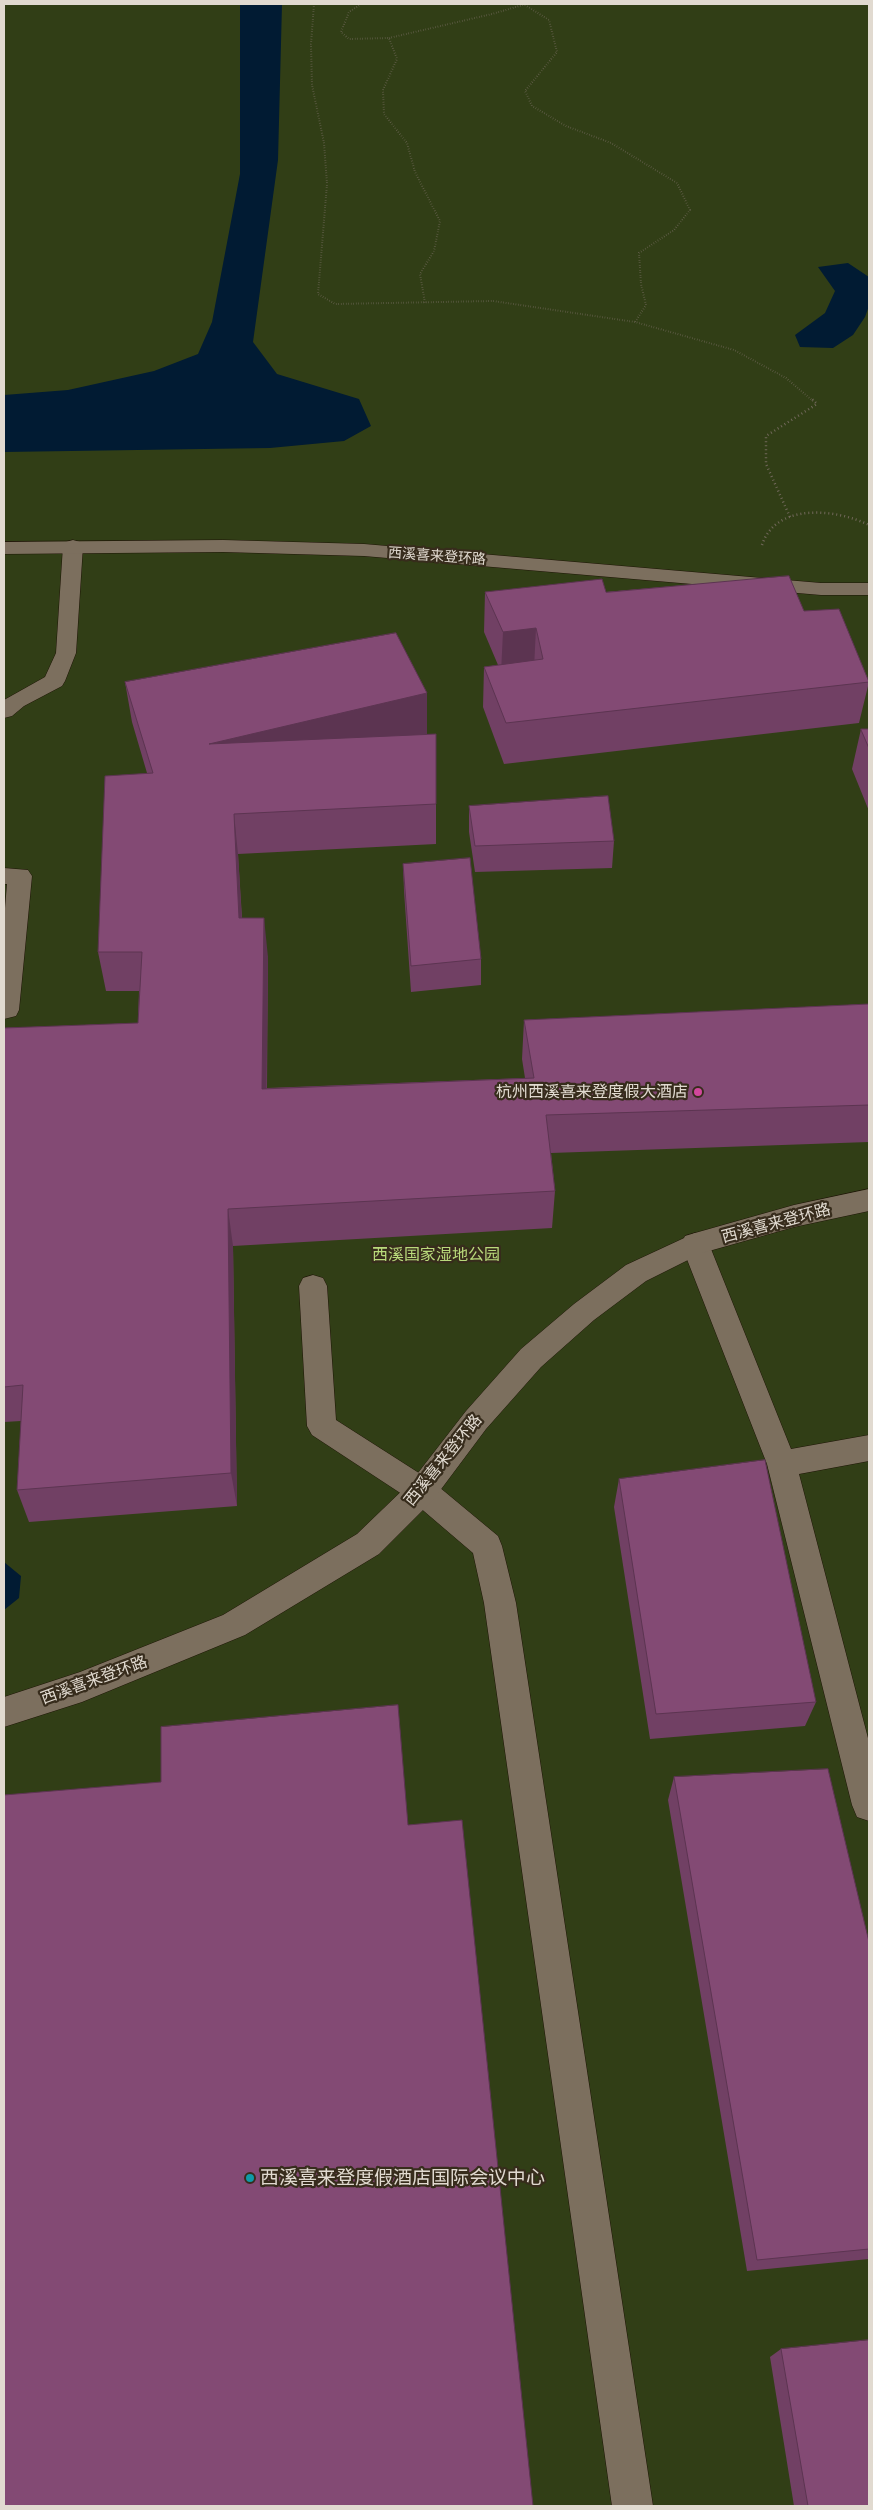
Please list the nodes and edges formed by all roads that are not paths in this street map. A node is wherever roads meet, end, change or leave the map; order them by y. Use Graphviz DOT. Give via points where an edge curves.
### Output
graph roads {
  1 [pos="73,546"];
  2 [pos="4,548"];
  3 [pos="869,589"];
  4 [pos="8,704"];
  5 [pos="4,876"];
  6 [pos="4,1010"];
  7 [pos="869,1200"];
  8 [pos="695,1244"];
  9 [pos="313,1286"];
  10 [pos="869,1448"];
  11 [pos="782,1464"];
  12 [pos="422,1491"];
  13 [pos="4,1712"];
  14 [pos="869,1805"];
  15 [pos="634,2506"];
  1 -- 2 [label="street, 西溪喜来登环路"];
  1 -- 3 [label="street, 西溪喜来登环路" via="364,550 821,589"];
  1 -- 4 [label="street" via="66,653 54,681"];
  5 -- 6 [label="street" via="20,876 7,1010"];
  7 -- 8 [label="street, 西溪喜来登环路" via="794,1216"];
  8 -- 11 [label="street"];
  8 -- 12 [label="street, 西溪喜来登环路" via="636,1273 531,1358 476,1420"];
  9 -- 12 [label="street" via="322,1426"];
  10 -- 11 [label="street"];
  11 -- 14 [label="street"];
  12 -- 13 [label="street, 西溪喜来登环路" via="368,1544 234,1625 82,1687"];
  12 -- 15 [label="street" via="487,1546 500,1603"];
}
